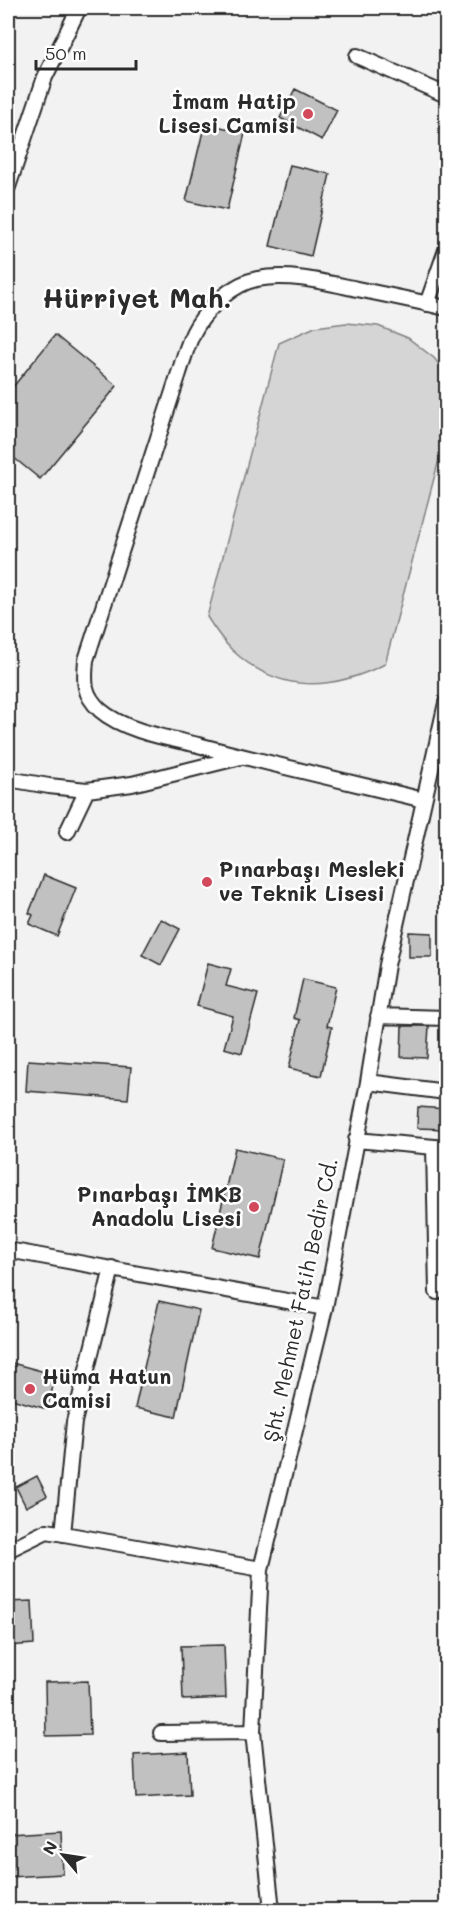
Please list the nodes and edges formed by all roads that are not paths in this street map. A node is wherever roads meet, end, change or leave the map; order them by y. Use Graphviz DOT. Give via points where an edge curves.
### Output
graph roads {
  1 [pos="79,8"];
  2 [pos="357,56"];
  3 [pos="447,95"];
  4 [pos="8,187"];
  5 [pos="447,250"];
  6 [pos="427,304"];
  7 [pos="447,308"];
  8 [pos="447,703"];
  9 [pos="242,757"];
  10 [pos="8,778"];
  11 [pos="87,790"];
  12 [pos="424,800"];
  13 [pos="67,832"];
  14 [pos="378,1016"];
  15 [pos="447,1018"];
  16 [pos="368,1082"];
  17 [pos="447,1092"];
  18 [pos="356,1140"];
  19 [pos="440,1147"];
  20 [pos="8,1250"];
  21 [pos="112,1268"];
  22 [pos="437,1292"];
  23 [pos="325,1308"];
  24 [pos="63,1534"];
  25 [pos="8,1550"];
  26 [pos="261,1569"];
  27 [pos="253,1732"];
  28 [pos="161,1733"];
  29 [pos="272,1911"];
  1 -- 4 [label="street" via="45,77"];
  2 -- 3 [label="street"];
  5 -- 6 [label="street"];
  6 -- 7 [label="street"];
  6 -- 9 [label="street" via="306,278 256,279 240,285 216,303 196,327 187,348 86,660 84,683 91,700 117,722"];
  8 -- 12 [label="street, Şht. Mehmet Fatih Bedir Cd."];
  9 -- 11 [label="street" via="132,784"];
  9 -- 12 [label="street"];
  10 -- 11 [label="street"];
  11 -- 13 [label="street"];
  12 -- 14 [label="street, Şht. Mehmet Fatih Bedir Cd."];
  14 -- 15 [label="street"];
  14 -- 16 [label="street, Şht. Mehmet Fatih Bedir Cd."];
  16 -- 17 [label="street"];
  16 -- 18 [label="street, Şht. Mehmet Fatih Bedir Cd."];
  18 -- 19 [label="street"];
  18 -- 23 [label="street, Şht. Mehmet Fatih Bedir Cd."];
  19 -- 22 [label="street"];
  20 -- 21 [label="street"];
  21 -- 23 [label="street"];
  21 -- 24 [label="street" via="74,1422"];
  23 -- 26 [label="street, Şht. Mehmet Fatih Bedir Cd."];
  24 -- 25 [label="street" via="46,1531"];
  24 -- 26 [label="street"];
  26 -- 27 [label="street, Şht. Mehmet Fatih Bedir Cd."];
  27 -- 28 [label="street"];
  27 -- 29 [label="street, Şht. Mehmet Fatih Bedir Cd."];
}
